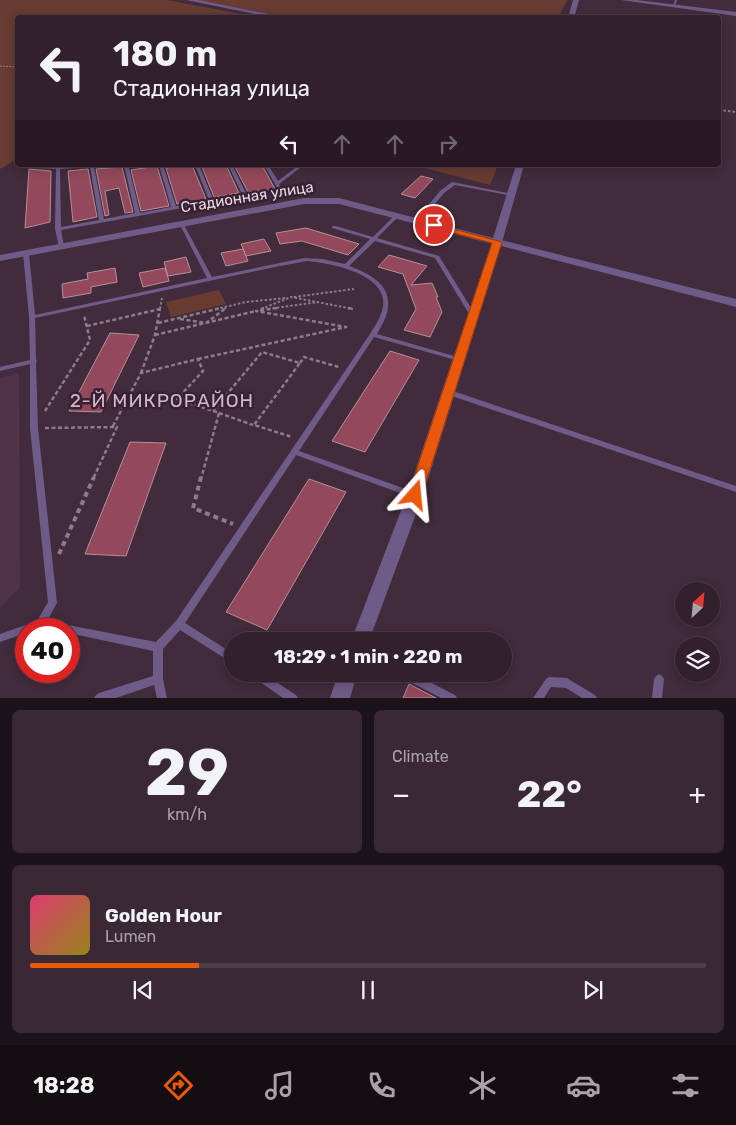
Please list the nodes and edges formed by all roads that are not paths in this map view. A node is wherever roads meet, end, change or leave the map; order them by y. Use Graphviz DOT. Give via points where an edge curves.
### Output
graph roads {
  1 [pos="189,0"];
  2 [pos="576,0"];
  3 [pos="624,0"];
  4 [pos="675,3"];
  5 [pos="736,14"];
  6 [pos="270,15"];
  7 [pos="572,15"];
  8 [pos="36,167"];
  9 [pos="75,167"];
  10 [pos="92,167"];
  11 [pos="127,167"];
  12 [pos="162,167"];
  13 [pos="198,167"];
  14 [pos="231,167"];
  15 [pos="267,167"];
  16 [pos="299,167"];
  17 [pos="519,167"];
  18 [pos="58,168"];
  19 [pos="277,184"];
  20 [pos="281,194"];
  21 [pos="512,195"];
  22 [pos="212,202"];
  23 [pos="174,208"];
  24 [pos="138,214"];
  25 [pos="397,216"];
  26 [pos="102,221"];
  27 [pos="418,221"];
  28 [pos="181,223"];
  29 [pos="334,226"];
  30 [pos="58,228"];
  31 [pos="375,237"];
  32 [pos="497,242"];
  33 [pos="61,246"];
  34 [pos="26,253"];
  35 [pos="0,258"];
  36 [pos="347,265"];
  37 [pos="210,279"];
  38 [pos="736,303"];
  39 [pos="473,316"];
  40 [pos="32,317"];
  41 [pos="372,335"];
  42 [pos="459,359"];
  43 [pos="34,361"];
  44 [pos="0,369"];
  45 [pos="448,392"];
  46 [pos="296,452"];
  47 [pos="736,489"];
  48 [pos="415,495"];
  49 [pos="44,618"];
  50 [pos="179,624"];
  51 [pos="80,631"];
  52 [pos="363,632"];
  53 [pos="15,633"];
  54 [pos="0,638"];
  55 [pos="158,647"];
  56 [pos="224,653"];
  57 [pos="158,679"];
  58 [pos="659,679"];
  59 [pos="269,682"];
  60 [pos="345,682"];
  61 [pos="420,682"];
  62 [pos="99,698"];
  63 [pos="162,698"];
  64 [pos="294,698"];
  65 [pos="340,698"];
  66 [pos="452,698"];
  67 [pos="538,698"];
  68 [pos="592,698"];
  69 [pos="657,698"];
  1 -- 6 [label="street"];
  2 -- 7 [label="street"];
  3 -- 4 [label="street"];
  4 -- 5 [label="street"];
  8 -- 18 [label="lane"];
  9 -- 18 [label="lane"];
  10 -- 26 [label="lane"];
  11 -- 24 [label="lane"];
  12 -- 23 [label="lane"];
  13 -- 22 [label="lane"];
  14 -- 22 [label="lane" via="245,196"];
  15 -- 19 [label="lane"];
  16 -- 19 [label="lane"];
  17 -- 21 [label="street"];
  18 -- 30 [label="lane"];
  19 -- 20 [label="lane"];
  21 -- 27 [label="lane" via="454,183 442,192"];
  21 -- 32 [label="street"];
  22 -- 23 [label="lane"];
  23 -- 24 [label="lane"];
  24 -- 26 [label="lane"];
  25 -- 27 [label="street, Стадионная улица"];
  25 -- 28 [label="street, Стадионная улица" via="339,201 320,200"];
  25 -- 31 [label="lane"];
  26 -- 30 [label="lane"];
  27 -- 32 [label="street, Стадионная улица"];
  28 -- 33 [label="street, Стадионная улица"];
  28 -- 37 [label="lane"];
  29 -- 31 [label="lane"];
  30 -- 33 [label="lane"];
  31 -- 36 [label="lane"];
  31 -- 39 [label="lane" via="437,257"];
  32 -- 38 [label="street, Стадионная улица"];
  32 -- 39 [label="street"];
  33 -- 34 [label="street, Стадионная улица"];
  34 -- 35 [label="street, Стадионная улица"];
  34 -- 40 [label="lane"];
  36 -- 37 [label="lane" via="310,260"];
  36 -- 41 [label="lane" via="372,278 384,293 386,310"];
  37 -- 40 [label="lane"];
  39 -- 42 [label="street"];
  40 -- 43 [label="lane"];
  41 -- 42 [label="lane"];
  41 -- 46 [label="lane"];
  42 -- 45 [label="street"];
  43 -- 44 [label="lane"];
  43 -- 49 [label="lane" via="34,428 53,602"];
  45 -- 47 [label="lane"];
  45 -- 48 [label="street"];
  46 -- 48 [label="lane"];
  46 -- 50 [label="lane"];
  48 -- 52 [label="street"];
  50 -- 55 [label="lane"];
  50 -- 56 [label="lane"];
  51 -- 55 [label="lane"];
  53 -- 54 [label="lane"];
  55 -- 57 [label="lane"];
  57 -- 62 [label="lane"];
  57 -- 63 [label="lane"];
  58 -- 69 [label="lane"];
  59 -- 64 [label="lane"];
  60 -- 65 [label="street"];
  61 -- 66 [label="lane"];
  67 -- 68 [label="lane" via="549,682 567,683"];
}
